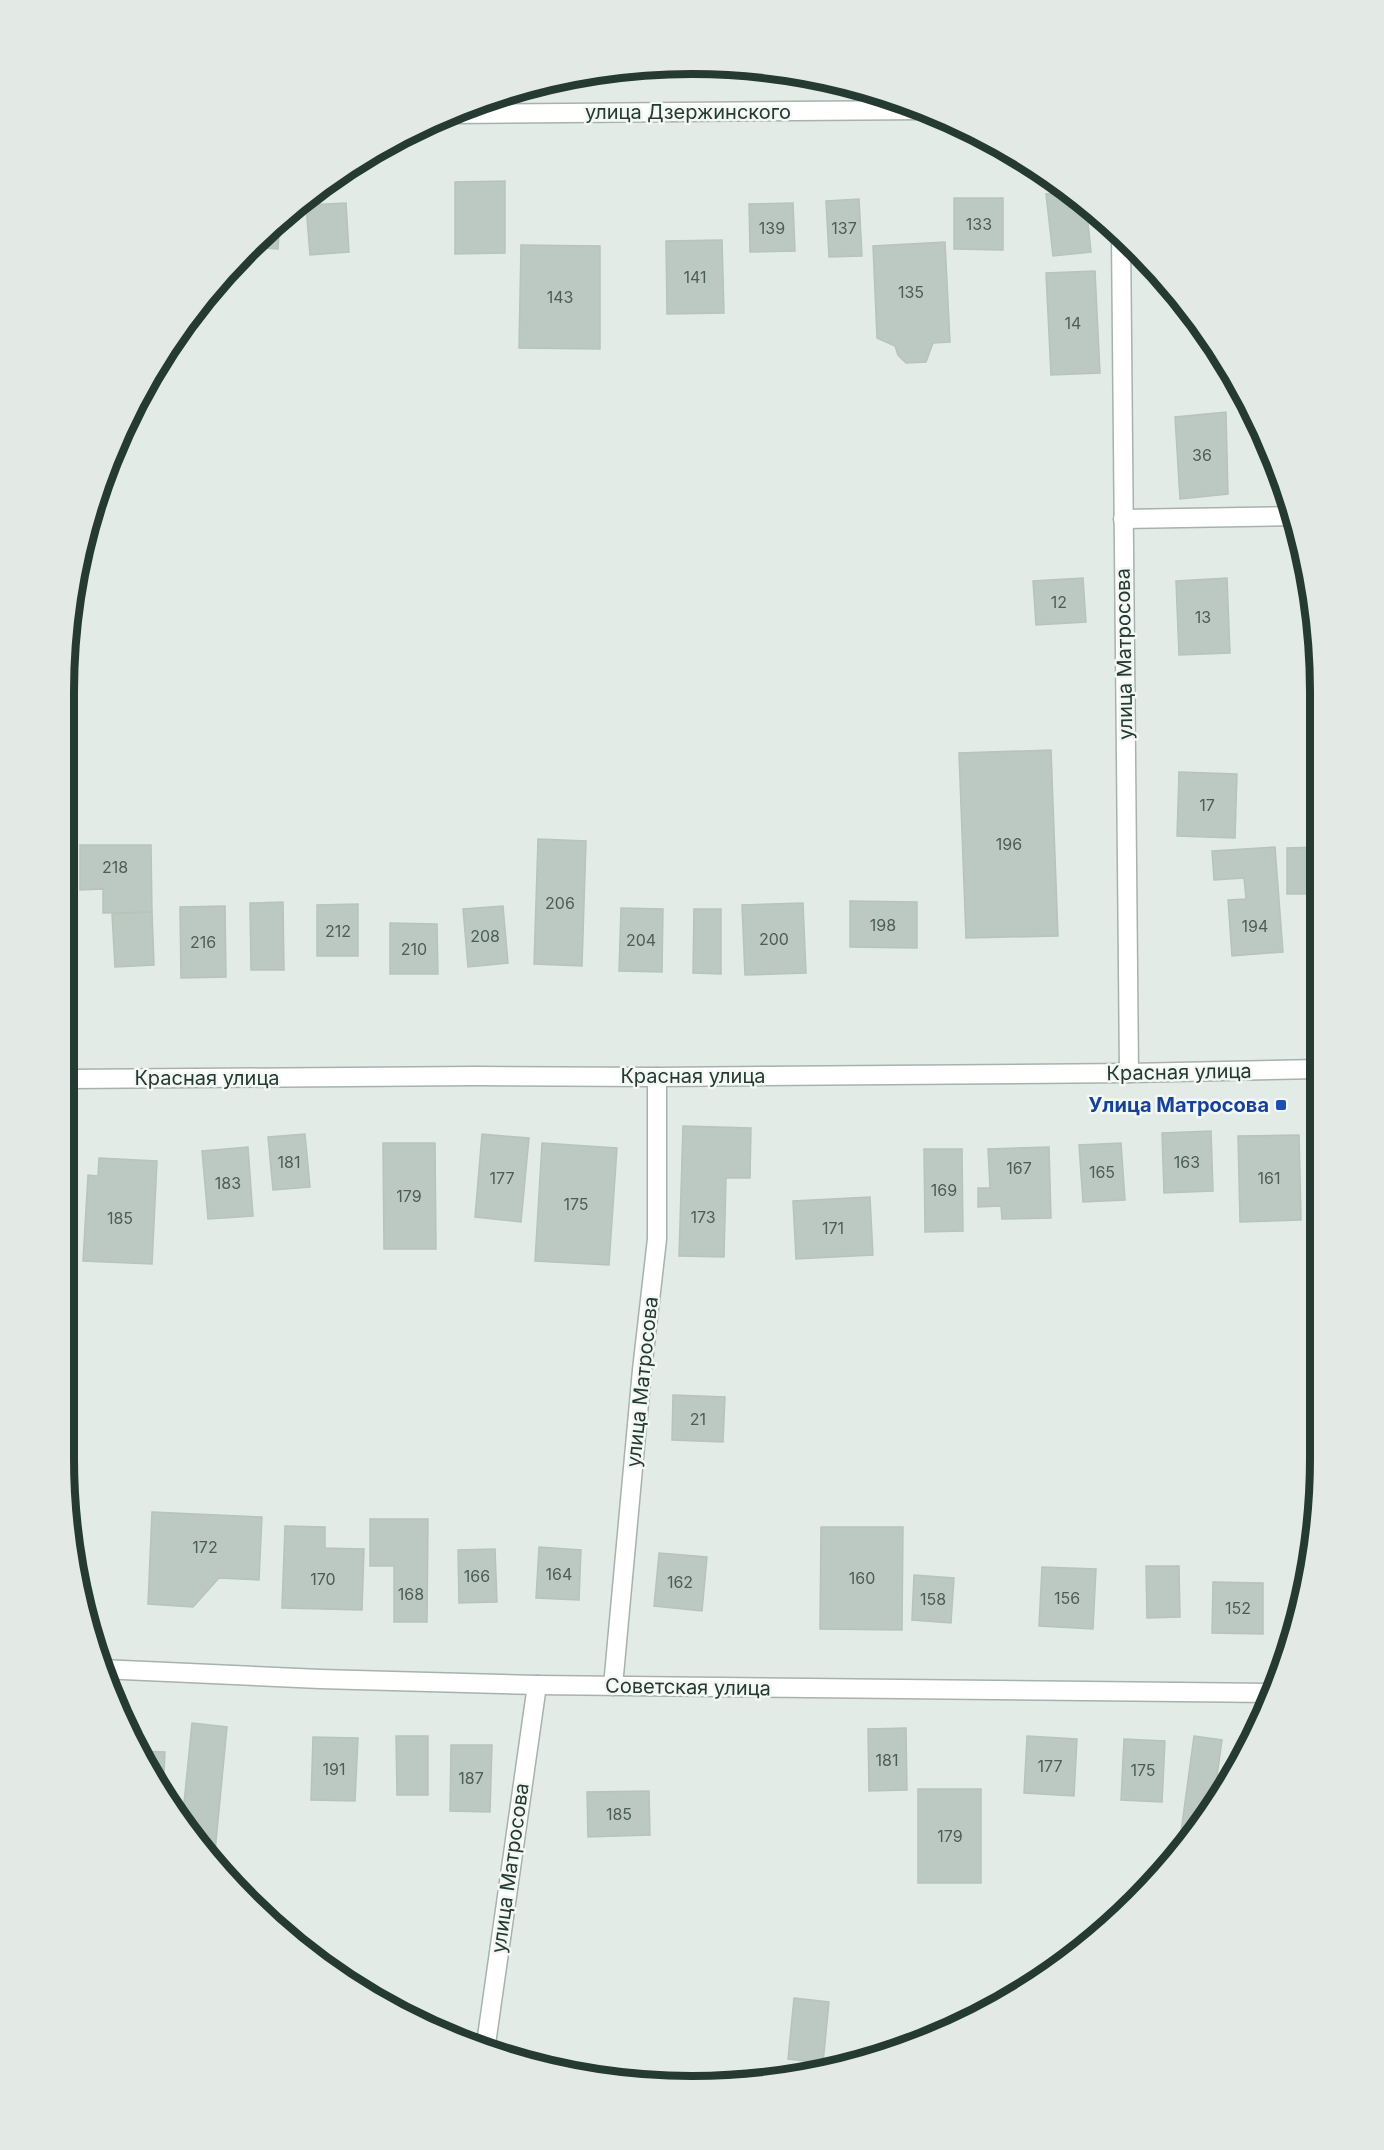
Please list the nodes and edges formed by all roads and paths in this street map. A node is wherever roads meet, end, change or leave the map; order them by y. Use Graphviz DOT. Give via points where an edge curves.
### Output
graph roads {
  1 [pos="902,110"];
  2 [pos="473,114"];
  3 [pos="1121,247"];
  4 [pos="1285,516"];
  5 [pos="1123,519"];
  6 [pos="1310,1069"];
  7 [pos="1129,1073"];
  8 [pos="657,1077"];
  9 [pos="74,1079"];
  10 [pos="111,1669"];
  11 [pos="537,1685"];
  12 [pos="613,1686"];
  13 [pos="1264,1693"];
  14 [pos="486,2041"];
  1 -- 2 [label="street, улица Дзержинского"];
  3 -- 5 [label="street, улица Матросова"];
  4 -- 5 [label="street"];
  5 -- 7 [label="street, улица Матросова"];
  6 -- 7 [label="street, Красная улица"];
  7 -- 8 [label="street, Красная улица"];
  8 -- 9 [label="street, Красная улица"];
  8 -- 12 [label="street, улица Матросова" via="657,1239"];
  10 -- 11 [label="street, Советская улица"];
  11 -- 12 [label="street, Советская улица"];
  11 -- 14 [label="street, улица Матросова"];
  12 -- 13 [label="street, Советская улица"];
}
